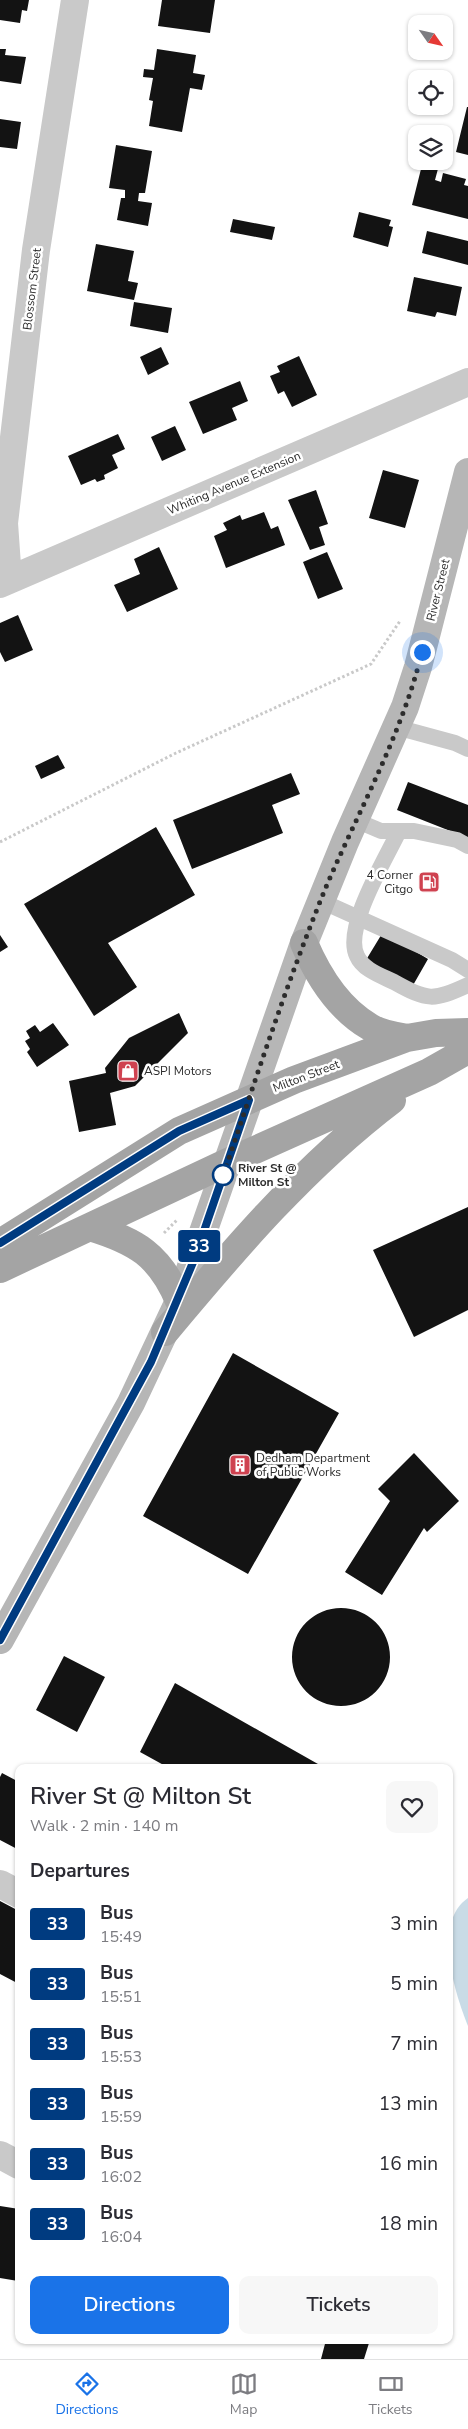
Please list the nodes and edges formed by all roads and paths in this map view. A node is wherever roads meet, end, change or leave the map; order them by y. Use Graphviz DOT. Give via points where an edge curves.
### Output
graph roads {
  1 [pos="75,0"];
  2 [pos="468,382"];
  3 [pos="468,472"];
  4 [pos="4,582"];
  5 [pos="371,664"];
  6 [pos="396,727"];
  7 [pos="468,749"];
  8 [pos="355,820"];
  9 [pos="398,833"];
  10 [pos="0,842"];
  11 [pos="468,846"];
  12 [pos="321,901"];
  13 [pos="358,916"];
  14 [pos="304,943"];
  15 [pos="468,970"];
  16 [pos="468,985"];
  17 [pos="468,1032"];
  18 [pos="407,1038"];
  19 [pos="468,1050"];
  20 [pos="430,1072"];
  21 [pos="249,1100"];
  22 [pos="228,1162"];
  23 [pos="180,1216"];
  24 [pos="90,1227"];
  25 [pos="158,1239"];
  26 [pos="0,1243"];
  27 [pos="0,1269"];
  28 [pos="179,1301"];
  29 [pos="165,1332"];
  30 [pos="0,1640"];
  31 [pos="0,1884"];
  32 [pos="15,1892"];
  33 [pos="0,2156"];
  34 [pos="15,2163"];
  1 -- 4 [label="street, Blossom Street" via="36,250 4,523"];
  2 -- 4 [label="street, Whiting Avenue Extension"];
  3 -- 6 [label="street, River Street" via="418,667"];
  5 -- 10 [label="path" via="176,753"];
  6 -- 7 [label="lane"];
  6 -- 8 [label="street, River Street"];
  8 -- 9 [label="lane" via="381,832"];
  8 -- 12 [label="street, River Street"];
  9 -- 11 [label="lane" via="414,831 457,840"];
  9 -- 13 [label="lane"];
  12 -- 13 [label="lane"];
  12 -- 14 [label="street, River Street"];
  13 -- 15 [label="lane"];
  13 -- 16 [label="lane" via="354,947 357,958 366,967 428,998 441,997"];
  14 -- 18 [label="main road" via="322,980 352,1013 370,1027"];
  14 -- 21 [label="street, River Street"];
  17 -- 18 [label="main road, Milton Street"];
  18 -- 21 [label="main road, Milton Street"];
  19 -- 20 [label="main road"];
  20 -- 22 [label="main road"];
  20 -- 29 [label="main road" via="377,1111 307,1172 242,1240"];
  21 -- 22 [label="street, River Street"];
  21 -- 26 [label="main road, Milton Street" via="179,1131"];
  22 -- 24 [label="main road"];
  22 -- 28 [label="street, River Street"];
  23 -- 25 [label="path"];
  24 -- 27 [label="main road"];
  24 -- 28 [label="main road" via="120,1236 145,1251 160,1265"];
  28 -- 29 [label="street, River Street"];
  29 -- 30 [label="street, River Street" via="131,1403"];
  31 -- 32 [label="street"];
  33 -- 34 [label="street"];
}
